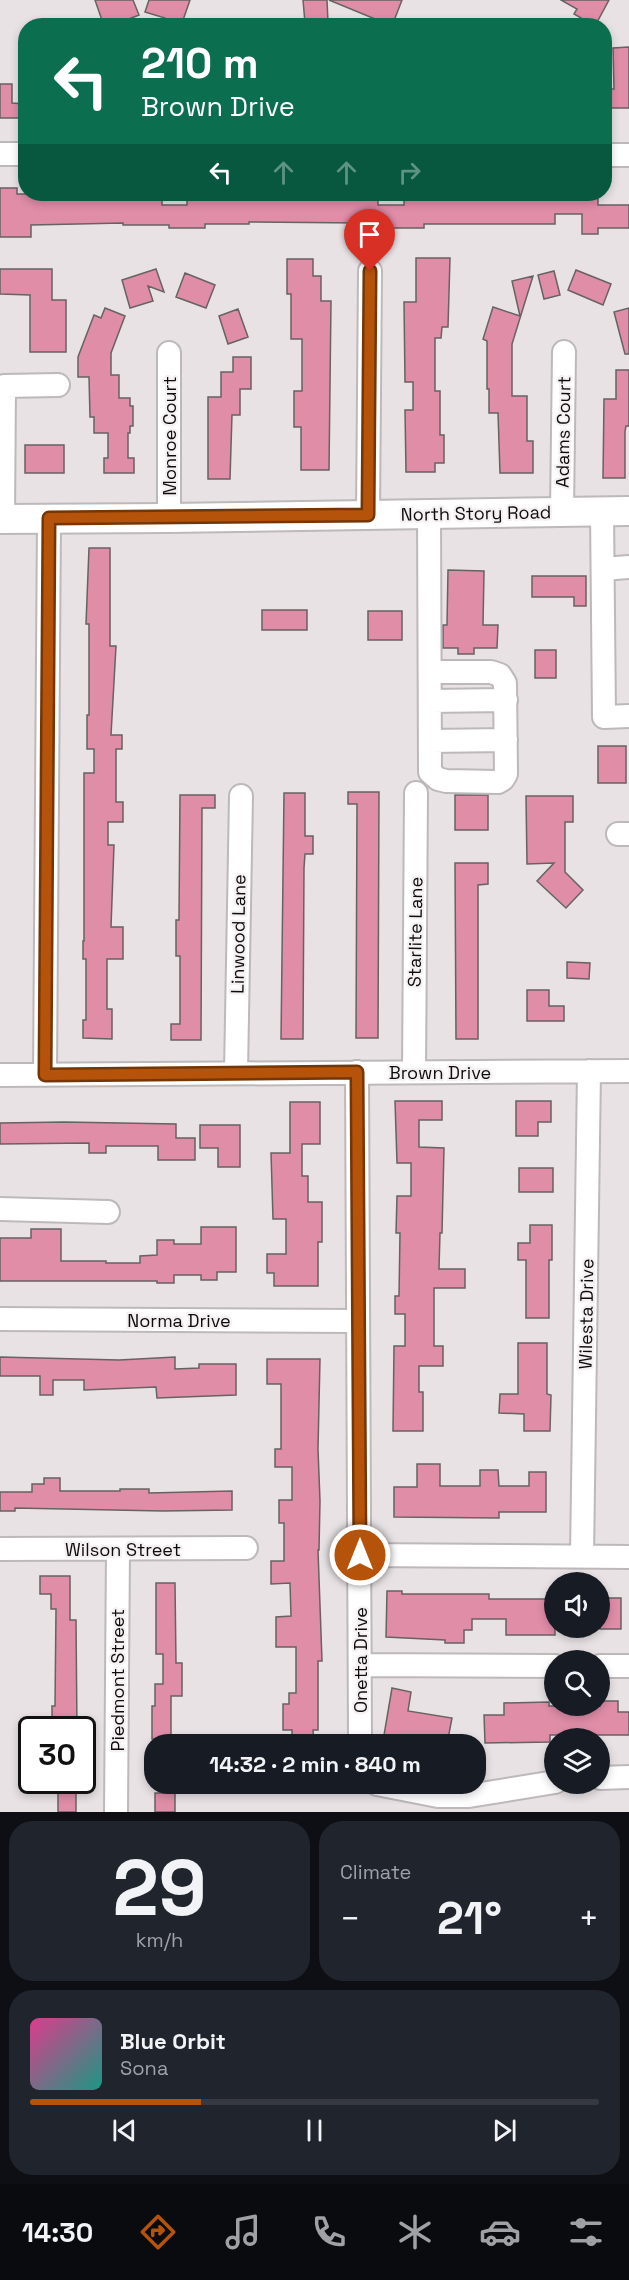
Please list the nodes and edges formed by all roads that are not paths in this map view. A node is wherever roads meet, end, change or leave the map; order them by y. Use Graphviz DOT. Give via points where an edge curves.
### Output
graph roads {
  1 [pos="0,154"];
  2 [pos="18,154"];
  3 [pos="612,154"];
  4 [pos="629,154"];
  5 [pos="370,271"];
  6 [pos="564,352"];
  7 [pos="169,353"];
  8 [pos="58,385"];
  9 [pos="616,511"];
  10 [pos="562,512"];
  11 [pos="429,514"];
  12 [pos="368,515"];
  13 [pos="49,518"];
  14 [pos="169,518"];
  15 [pos="2,519"];
  16 [pos="629,567"];
  17 [pos="603,569"];
  18 [pos="430,672"];
  19 [pos="430,700"];
  20 [pos="506,700"];
  21 [pos="629,716"];
  22 [pos="506,740"];
  23 [pos="430,741"];
  24 [pos="416,794"];
  25 [pos="241,796"];
  26 [pos="589,1071"];
  27 [pos="629,1071"];
  28 [pos="236,1072"];
  29 [pos="357,1072"];
  30 [pos="414,1072"];
  31 [pos="0,1075"];
  32 [pos="45,1075"];
  33 [pos="0,1209"];
  34 [pos="108,1212"];
  35 [pos="0,1319"];
  36 [pos="358,1321"];
  37 [pos="246,1548"];
  38 [pos="0,1549"];
  39 [pos="118,1549"];
  40 [pos="360,1555"];
  41 [pos="582,1556"];
  42 [pos="629,1557"];
  43 [pos="360,1665"];
  44 [pos="544,1666"];
  45 [pos="610,1666"];
  46 [pos="629,1666"];
  47 [pos="360,1734"];
  48 [pos="629,1777"];
  49 [pos="610,1778"];
  50 [pos="544,1784"];
  51 [pos="486,1793"];
  52 [pos="428,1794"];
  53 [pos="481,1794"];
  54 [pos="116,1812"];
  1 -- 2 [label="street"];
  3 -- 4 [label="street"];
  5 -- 12 [label="street"];
  6 -- 10 [label="street, Adams Court"];
  7 -- 14 [label="street, Monroe Court"];
  8 -- 15 [label="street" via="4,386"];
  9 -- 10 [label="main road, North Story Road"];
  9 -- 17 [label="street"];
  10 -- 11 [label="main road, North Story Road"];
  11 -- 12 [label="main road, North Story Road"];
  11 -- 18 [label="street"];
  12 -- 14 [label="main road, North Story Road"];
  13 -- 14 [label="main road, North Story Road"];
  13 -- 15 [label="main road, North Story Road"];
  13 -- 32 [label="street"];
  16 -- 17 [label="street"];
  17 -- 21 [label="street" via="604,717"];
  18 -- 19 [label="street"];
  18 -- 20 [label="street" via="500,675"];
  19 -- 20 [label="street"];
  19 -- 23 [label="street"];
  20 -- 22 [label="street"];
  22 -- 23 [label="street"];
  22 -- 23 [label="street" via="506,774 498,782 438,780 430,772"];
  24 -- 30 [label="street, Starlite Lane"];
  25 -- 28 [label="street, Linwood Lane"];
  26 -- 27 [label="street, Brown Drive"];
  26 -- 30 [label="street, Brown Drive"];
  26 -- 41 [label="street, Wilesta Drive"];
  28 -- 29 [label="street, Brown Drive"];
  28 -- 32 [label="street, Brown Drive"];
  29 -- 30 [label="street, Brown Drive"];
  29 -- 36 [label="street, Onetta Drive"];
  31 -- 32 [label="street, Brown Drive"];
  33 -- 34 [label="street"];
  35 -- 36 [label="street, Norma Drive"];
  36 -- 40 [label="street, Onetta Drive"];
  37 -- 39 [label="street, Wilson Street"];
  38 -- 39 [label="street, Wilson Street"];
  39 -- 54 [label="street, Piedmont Street"];
  40 -- 41 [label="street"];
  40 -- 43 [label="street, Onetta Drive"];
  41 -- 42 [label="street"];
  43 -- 44 [label="street"];
  43 -- 47 [label="street, Onetta Drive"];
  45 -- 46 [label="street"];
  48 -- 49 [label="street"];
  50 -- 51 [label="street"];
  52 -- 53 [label="street"];
}
